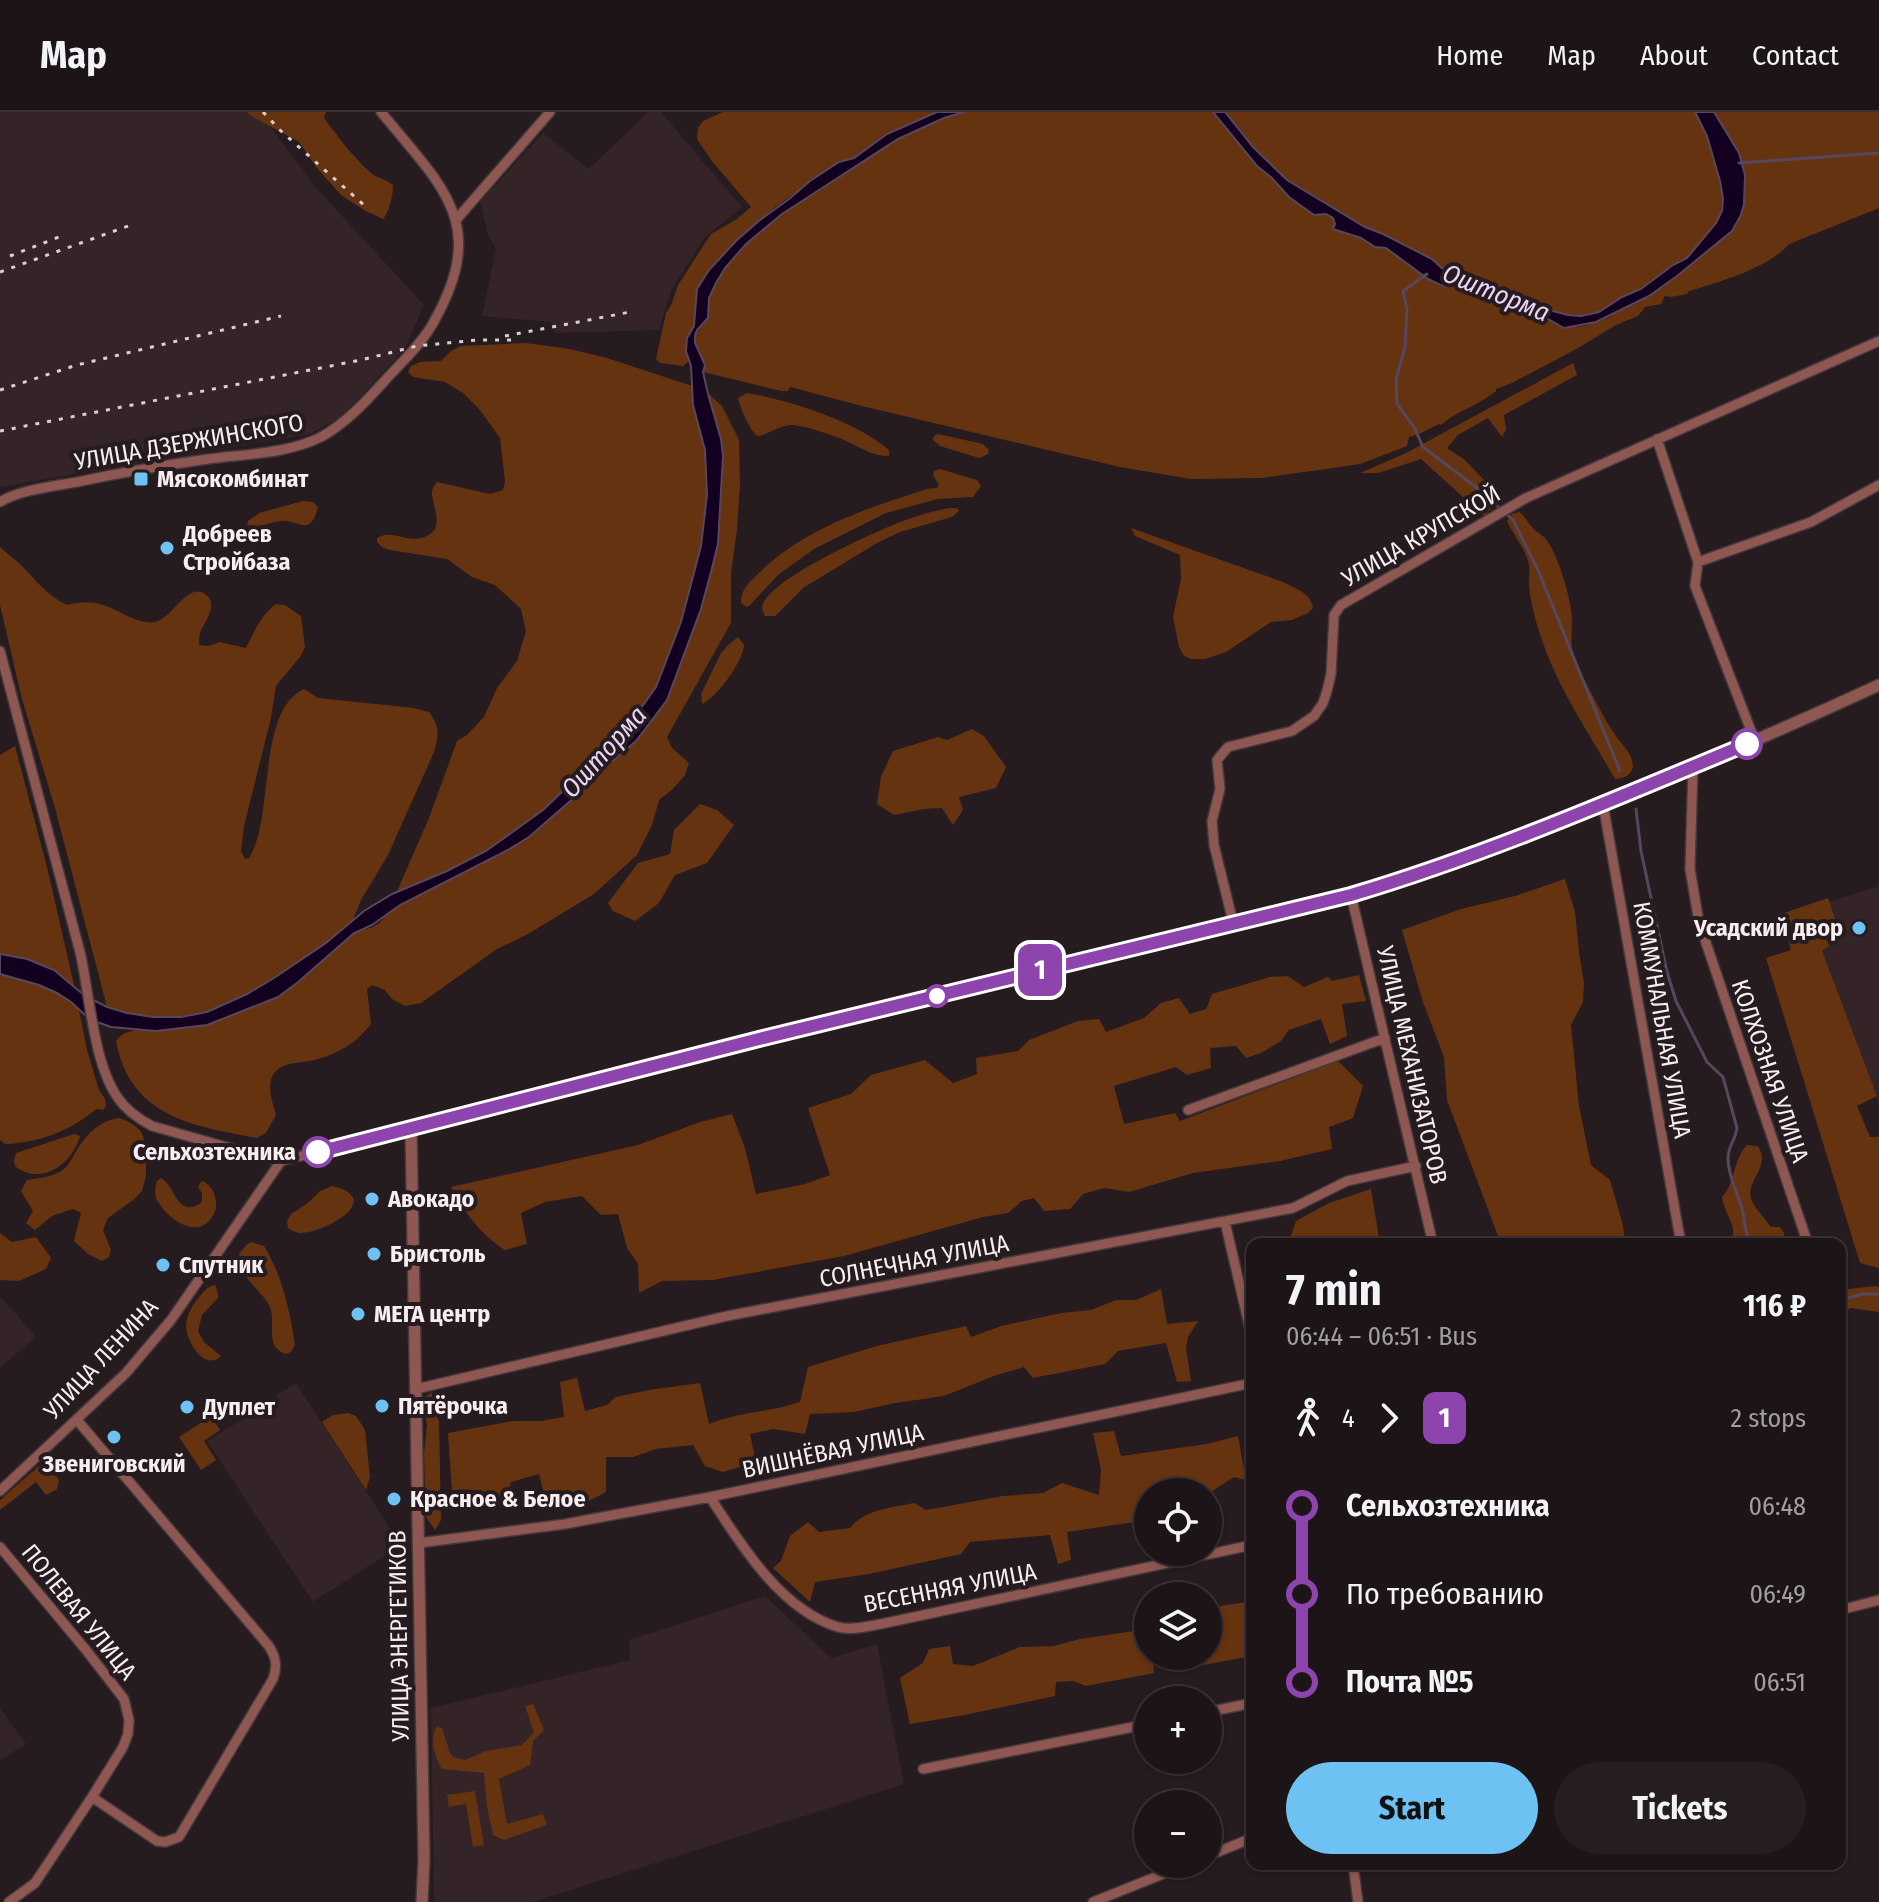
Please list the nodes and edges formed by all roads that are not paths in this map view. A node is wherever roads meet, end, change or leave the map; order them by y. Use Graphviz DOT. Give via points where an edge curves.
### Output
graph roads {
  1 [pos="381,112"];
  2 [pos="550,112"];
  3 [pos="456,220"];
  4 [pos="1879,341"];
  5 [pos="1657,439"];
  6 [pos="1879,485"];
  7 [pos="0,502"];
  8 [pos="1698,562"];
  9 [pos="0,651"];
  10 [pos="1879,685"];
  11 [pos="1755,741"];
  12 [pos="1693,767"];
  13 [pos="1603,804"];
  14 [pos="1351,895"];
  15 [pos="1233,922"];
  16 [pos="1385,1038"];
  17 [pos="1188,1110"];
  18 [pos="411,1129"];
  19 [pos="281,1161"];
  20 [pos="1416,1166"];
  21 [pos="1225,1222"];
  22 [pos="1432,1238"];
  23 [pos="1680,1238"];
  24 [pos="1806,1238"];
  25 [pos="1246,1312"];
  26 [pos="1246,1384"];
  27 [pos="416,1389"];
  28 [pos="77,1420"];
  29 [pos="0,1491"];
  30 [pos="710,1497"];
  31 [pos="419,1543"];
  32 [pos="1246,1546"];
  33 [pos="0,1547"];
  34 [pos="1879,1600"];
  35 [pos="1846,1608"];
  36 [pos="1246,1704"];
  37 [pos="1222,1709"];
  38 [pos="1134,1727"];
  39 [pos="923,1769"];
  40 [pos="92,1797"];
  41 [pos="1246,1840"];
  42 [pos="1222,1850"];
  43 [pos="1354,1870"];
  44 [pos="1153,1878"];
  45 [pos="9,1902"];
  46 [pos="422,1902"];
  47 [pos="1093,1902"];
  48 [pos="1358,1902"];
  1 -- 3 [label="street, УЛИЦА ДЗЕРЖИНСКОГО" via="436,180"];
  2 -- 3 [label="street"];
  3 -- 7 [label="street, УЛИЦА ДЗЕРЖИНСКОГО" via="457,268 428,332 361,406 324,435 286,449 96,478"];
  4 -- 5 [label="street, УЛИЦА КРУПСКОЙ"];
  5 -- 8 [label="street"];
  5 -- 15 [label="street, УЛИЦА КРУПСКОЙ" via="1510,507 1341,605 1334,615 1327,691 1314,716 1292,731 1228,747 1217,760 1220,789 1212,821 1214,845"];
  6 -- 8 [label="street" via="1811,522"];
  8 -- 11 [label="street" via="1695,586"];
  9 -- 19 [label="street" via="87,984 97,1049 118,1099 139,1119 166,1131"];
  10 -- 11 [label="street"];
  11 -- 12 [label="street"];
  12 -- 13 [label="street"];
  12 -- 24 [label="street, КОЛХОЗНАЯ УЛИЦА" via="1690,869 1699,922"];
  13 -- 14 [label="street"];
  13 -- 23 [label="street, КОММУНАЛЬНАЯ УЛИЦА"];
  14 -- 15 [label="street"];
  14 -- 16 [label="street, УЛИЦА МЕХАНИЗАТОРОВ"];
  15 -- 18 [label="street"];
  16 -- 17 [label="street"];
  16 -- 20 [label="street, УЛИЦА МЕХАНИЗАТОРОВ"];
  18 -- 19 [label="street"];
  18 -- 27 [label="street, УЛИЦА ЭНЕРГЕТИКОВ"];
  19 -- 28 [label="street, УЛИЦА ЛЕНИНА" via="171,1320"];
  20 -- 21 [label="street, СОЛНЕЧНАЯ УЛИЦА" via="1347,1181 1293,1208"];
  20 -- 22 [label="street, УЛИЦА МЕХАНИЗАТОРОВ"];
  21 -- 25 [label="street"];
  21 -- 27 [label="street, СОЛНЕЧНАЯ УЛИЦА" via="727,1316"];
  26 -- 30 [label="street, ВИШНЁВАЯ УЛИЦА"];
  27 -- 31 [label="street, УЛИЦА ЭНЕРГЕТИКОВ"];
  28 -- 29 [label="street, УЛИЦА ЛЕНИНА"];
  28 -- 40 [label="street" via="277,1662 273,1679 179,1837 157,1841"];
  30 -- 31 [label="street, ВИШНЁВАЯ УЛИЦА" via="565,1524"];
  30 -- 32 [label="street, ВЕСЕННЯЯ УЛИЦА" via="773,1584 809,1613 841,1629"];
  31 -- 46 [label="street, УЛИЦА ЭНЕРГЕТИКОВ"];
  33 -- 40 [label="street, ПОЛЕВАЯ УЛИЦА" via="128,1709 123,1747"];
  34 -- 35 [label="street"];
  36 -- 37 [label="street"];
  38 -- 39 [label="street"];
  40 -- 45 [label="street, ПОЛЕВАЯ УЛИЦА" via="35,1883"];
  41 -- 42 [label="street"];
  43 -- 48 [label="street"];
  44 -- 47 [label="street"];
}
